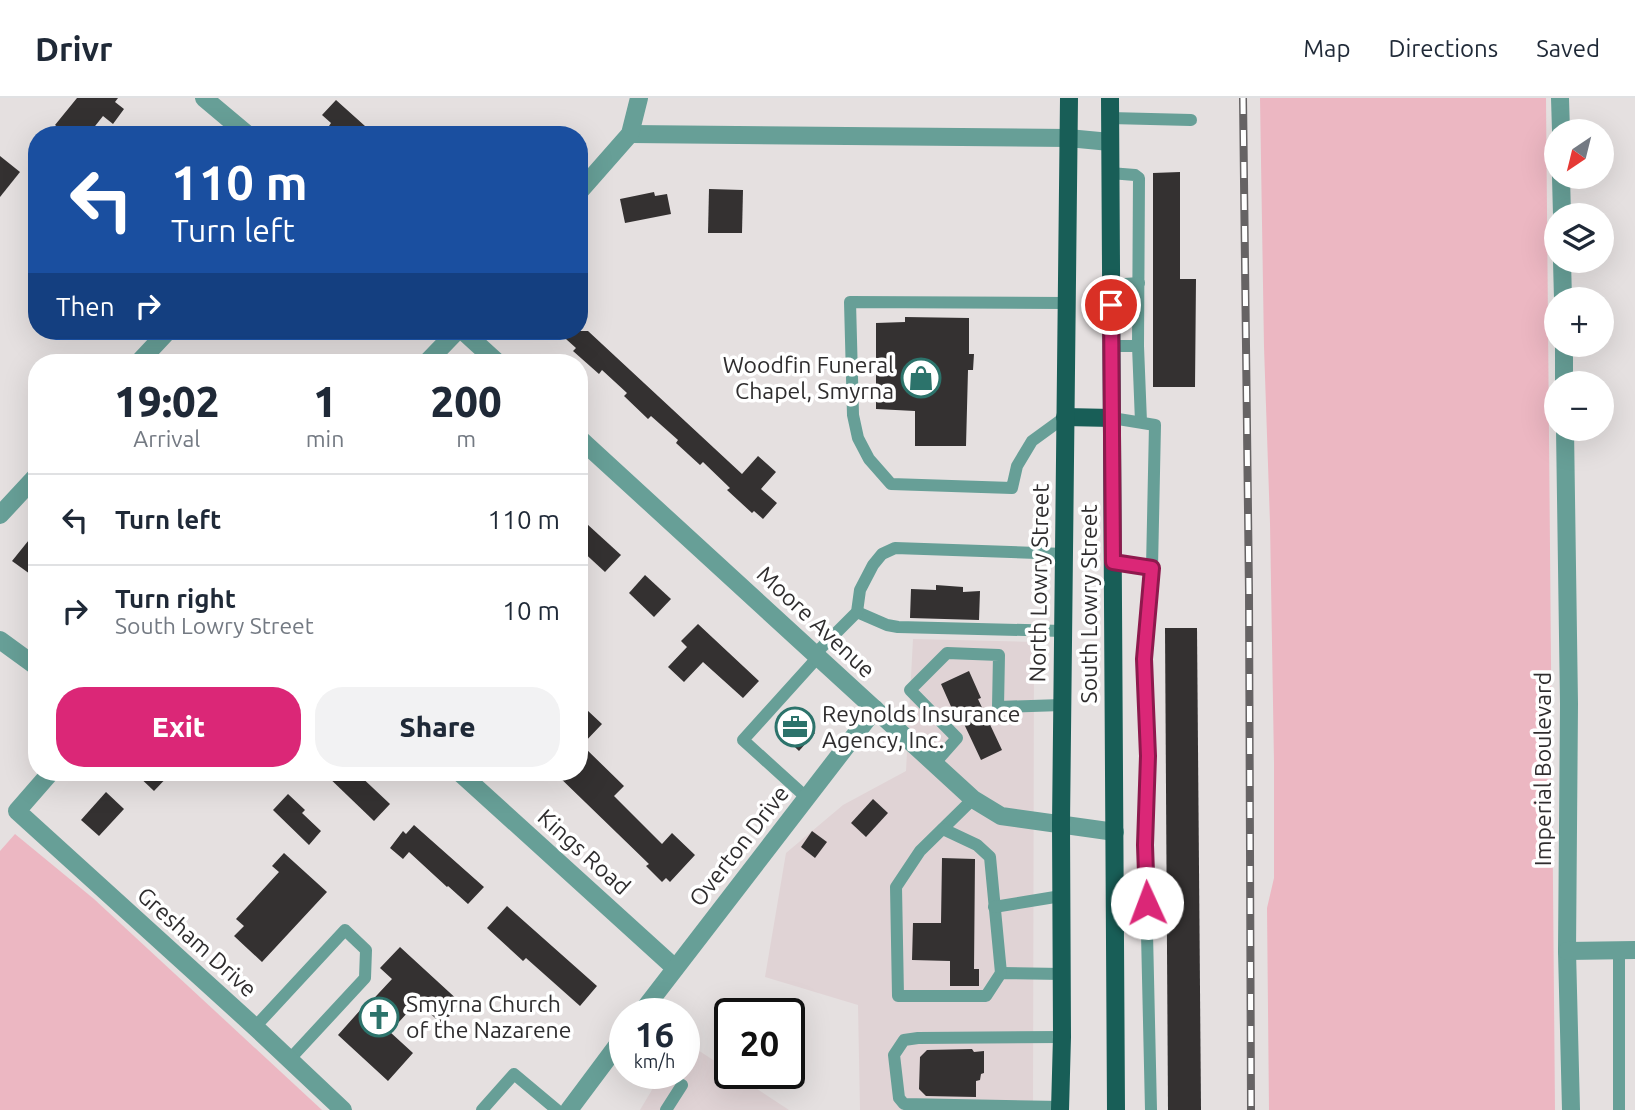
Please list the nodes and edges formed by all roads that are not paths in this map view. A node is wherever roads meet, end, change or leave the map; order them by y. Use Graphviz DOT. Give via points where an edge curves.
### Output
graph roads {
  1 [pos="204,98"];
  2 [pos="639,98"];
  3 [pos="1069,98"];
  4 [pos="1110,98"];
  5 [pos="1560,98"];
  6 [pos="1110,118"];
  7 [pos="1561,119"];
  8 [pos="1191,120"];
  9 [pos="237,126"];
  10 [pos="630,134"];
  11 [pos="1068,138"];
  12 [pos="1110,142"];
  13 [pos="1110,173"];
  14 [pos="588,182"];
  15 [pos="1139,283"];
  16 [pos="1111,285"];
  17 [pos="1066,303"];
  18 [pos="160,340"];
  19 [pos="451,340"];
  20 [pos="471,340"];
  21 [pos="1112,346"];
  22 [pos="1139,346"];
  23 [pos="146,354"];
  24 [pos="436,354"];
  25 [pos="487,354"];
  26 [pos="1065,417"];
  27 [pos="1112,418"];
  28 [pos="1140,422"];
  29 [pos="1565,441"];
  30 [pos="588,446"];
  31 [pos="28,485"];
  32 [pos="0,515"];
  33 [pos="1064,554"];
  34 [pos="1113,562"];
  35 [pos="1152,568"];
  36 [pos="857,612"];
  37 [pos="1063,631"];
  38 [pos="0,640"];
  39 [pos="816,656"];
  40 [pos="28,660"];
  41 [pos="1062,705"];
  42 [pos="875,709"];
  43 [pos="934,764"];
  44 [pos="43,781"];
  45 [pos="469,781"];
  46 [pos="807,798"];
  47 [pos="972,799"];
  48 [pos="1061,824"];
  49 [pos="943,829"];
  50 [pos="1115,832"];
  51 [pos="1061,896"];
  52 [pos="995,907"];
  53 [pos="1627,950"];
  54 [pos="1567,951"];
  55 [pos="675,968"];
  56 [pos="1000,973"];
  57 [pos="1062,974"];
  58 [pos="652,998"];
  59 [pos="255,1027"];
  60 [pos="1062,1037"];
  61 [pos="609,1056"];
  62 [pos="289,1060"];
  63 [pos="679,1089"];
  64 [pos="1060,1109"];
  65 [pos="343,1110"];
  66 [pos="482,1110"];
  67 [pos="557,1110"];
  68 [pos="569,1110"];
  69 [pos="666,1110"];
  70 [pos="1116,1110"];
  71 [pos="1152,1110"];
  72 [pos="1571,1110"];
  73 [pos="1619,1110"];
  1 -- 9 [label="street"];
  2 -- 10 [label="street"];
  3 -- 11 [label="main road, North Lowry Street"];
  4 -- 6 [label="main road, South Lowry Street"];
  5 -- 7 [label="street"];
  6 -- 8 [label="lane"];
  6 -- 12 [label="main road, South Lowry Street"];
  10 -- 11 [label="street"];
  10 -- 14 [label="street"];
  11 -- 12 [label="street"];
  11 -- 17 [label="main road, North Lowry Street"];
  12 -- 13 [label="main road, South Lowry Street"];
  13 -- 15 [label="lane" via="1139,178"];
  13 -- 16 [label="main road, South Lowry Street"];
  15 -- 16 [label="lane"];
  15 -- 22 [label="lane"];
  16 -- 21 [label="main road, South Lowry Street"];
  17 -- 26 [label="main road, North Lowry Street"];
  17 -- 26 [label="lane" via="849,302 858,438 891,484 1012,488 1017,466 1032,441"];
  18 -- 23 [label="street"];
  19 -- 24 [label="street"];
  20 -- 25 [label="street"];
  21 -- 22 [label="lane"];
  21 -- 27 [label="main road, South Lowry Street"];
  22 -- 28 [label="lane"];
  26 -- 27 [label="main road"];
  26 -- 33 [label="main road, North Lowry Street"];
  27 -- 28 [label="lane"];
  27 -- 34 [label="main road, South Lowry Street"];
  28 -- 35 [label="lane" via="1155,425"];
  29 -- 54 [label="street, Imperial Boulevard"];
  30 -- 39 [label="street, Moore Avenue"];
  31 -- 32 [label="street"];
  33 -- 36 [label="lane" via="895,548 873,565 860,590"];
  33 -- 37 [label="main road, North Lowry Street"];
  34 -- 35 [label="lane"];
  34 -- 50 [label="main road, South Lowry Street"];
  35 -- 71 [label="lane" via="1144,659"];
  36 -- 37 [label="lane" via="898,627"];
  36 -- 39 [label="lane"];
  37 -- 41 [label="main road, North Lowry Street"];
  38 -- 40 [label="street"];
  39 -- 42 [label="street, Moore Avenue"];
  39 -- 46 [label="lane" via="743,740"];
  41 -- 43 [label="lane" via="999,707 999,655 947,653 910,690 957,738"];
  41 -- 48 [label="main road, North Lowry Street"];
  42 -- 43 [label="street, Moore Avenue"];
  42 -- 46 [label="street, Overton Drive"];
  43 -- 47 [label="street, Moore Avenue"];
  44 -- 59 [label="street, Gresham Drive" via="16,811"];
  45 -- 55 [label="street, Kings Road"];
  46 -- 55 [label="street, Overton Drive"];
  47 -- 48 [label="street, Moore Avenue" via="1001,816"];
  47 -- 49 [label="lane"];
  48 -- 50 [label="street, Moore Avenue"];
  48 -- 51 [label="main road, North Lowry Street"];
  49 -- 52 [label="lane" via="977,845 990,857"];
  49 -- 56 [label="lane" via="920,851 896,887 898,996 986,996"];
  50 -- 70 [label="main road, South Lowry Street"];
  51 -- 52 [label="lane"];
  51 -- 57 [label="main road, North Lowry Street"];
  52 -- 56 [label="lane"];
  53 -- 54 [label="street"];
  53 -- 73 [label="lane"];
  54 -- 72 [label="street, Imperial Boulevard"];
  55 -- 58 [label="street, Overton Drive"];
  56 -- 57 [label="lane"];
  57 -- 60 [label="main road, North Lowry Street"];
  59 -- 62 [label="street, Gresham Drive"];
  59 -- 62 [label="lane" via="345,930 366,950 365,978"];
  60 -- 64 [label="main road, North Lowry Street"];
  60 -- 64 [label="lane" via="918,1038 904,1040 894,1055 899,1098 904,1104"];
  61 -- 68 [label="street"];
  62 -- 65 [label="street, Gresham Drive"];
  63 -- 69 [label="lane"];
  66 -- 67 [label="lane" via="514,1074"];
}
